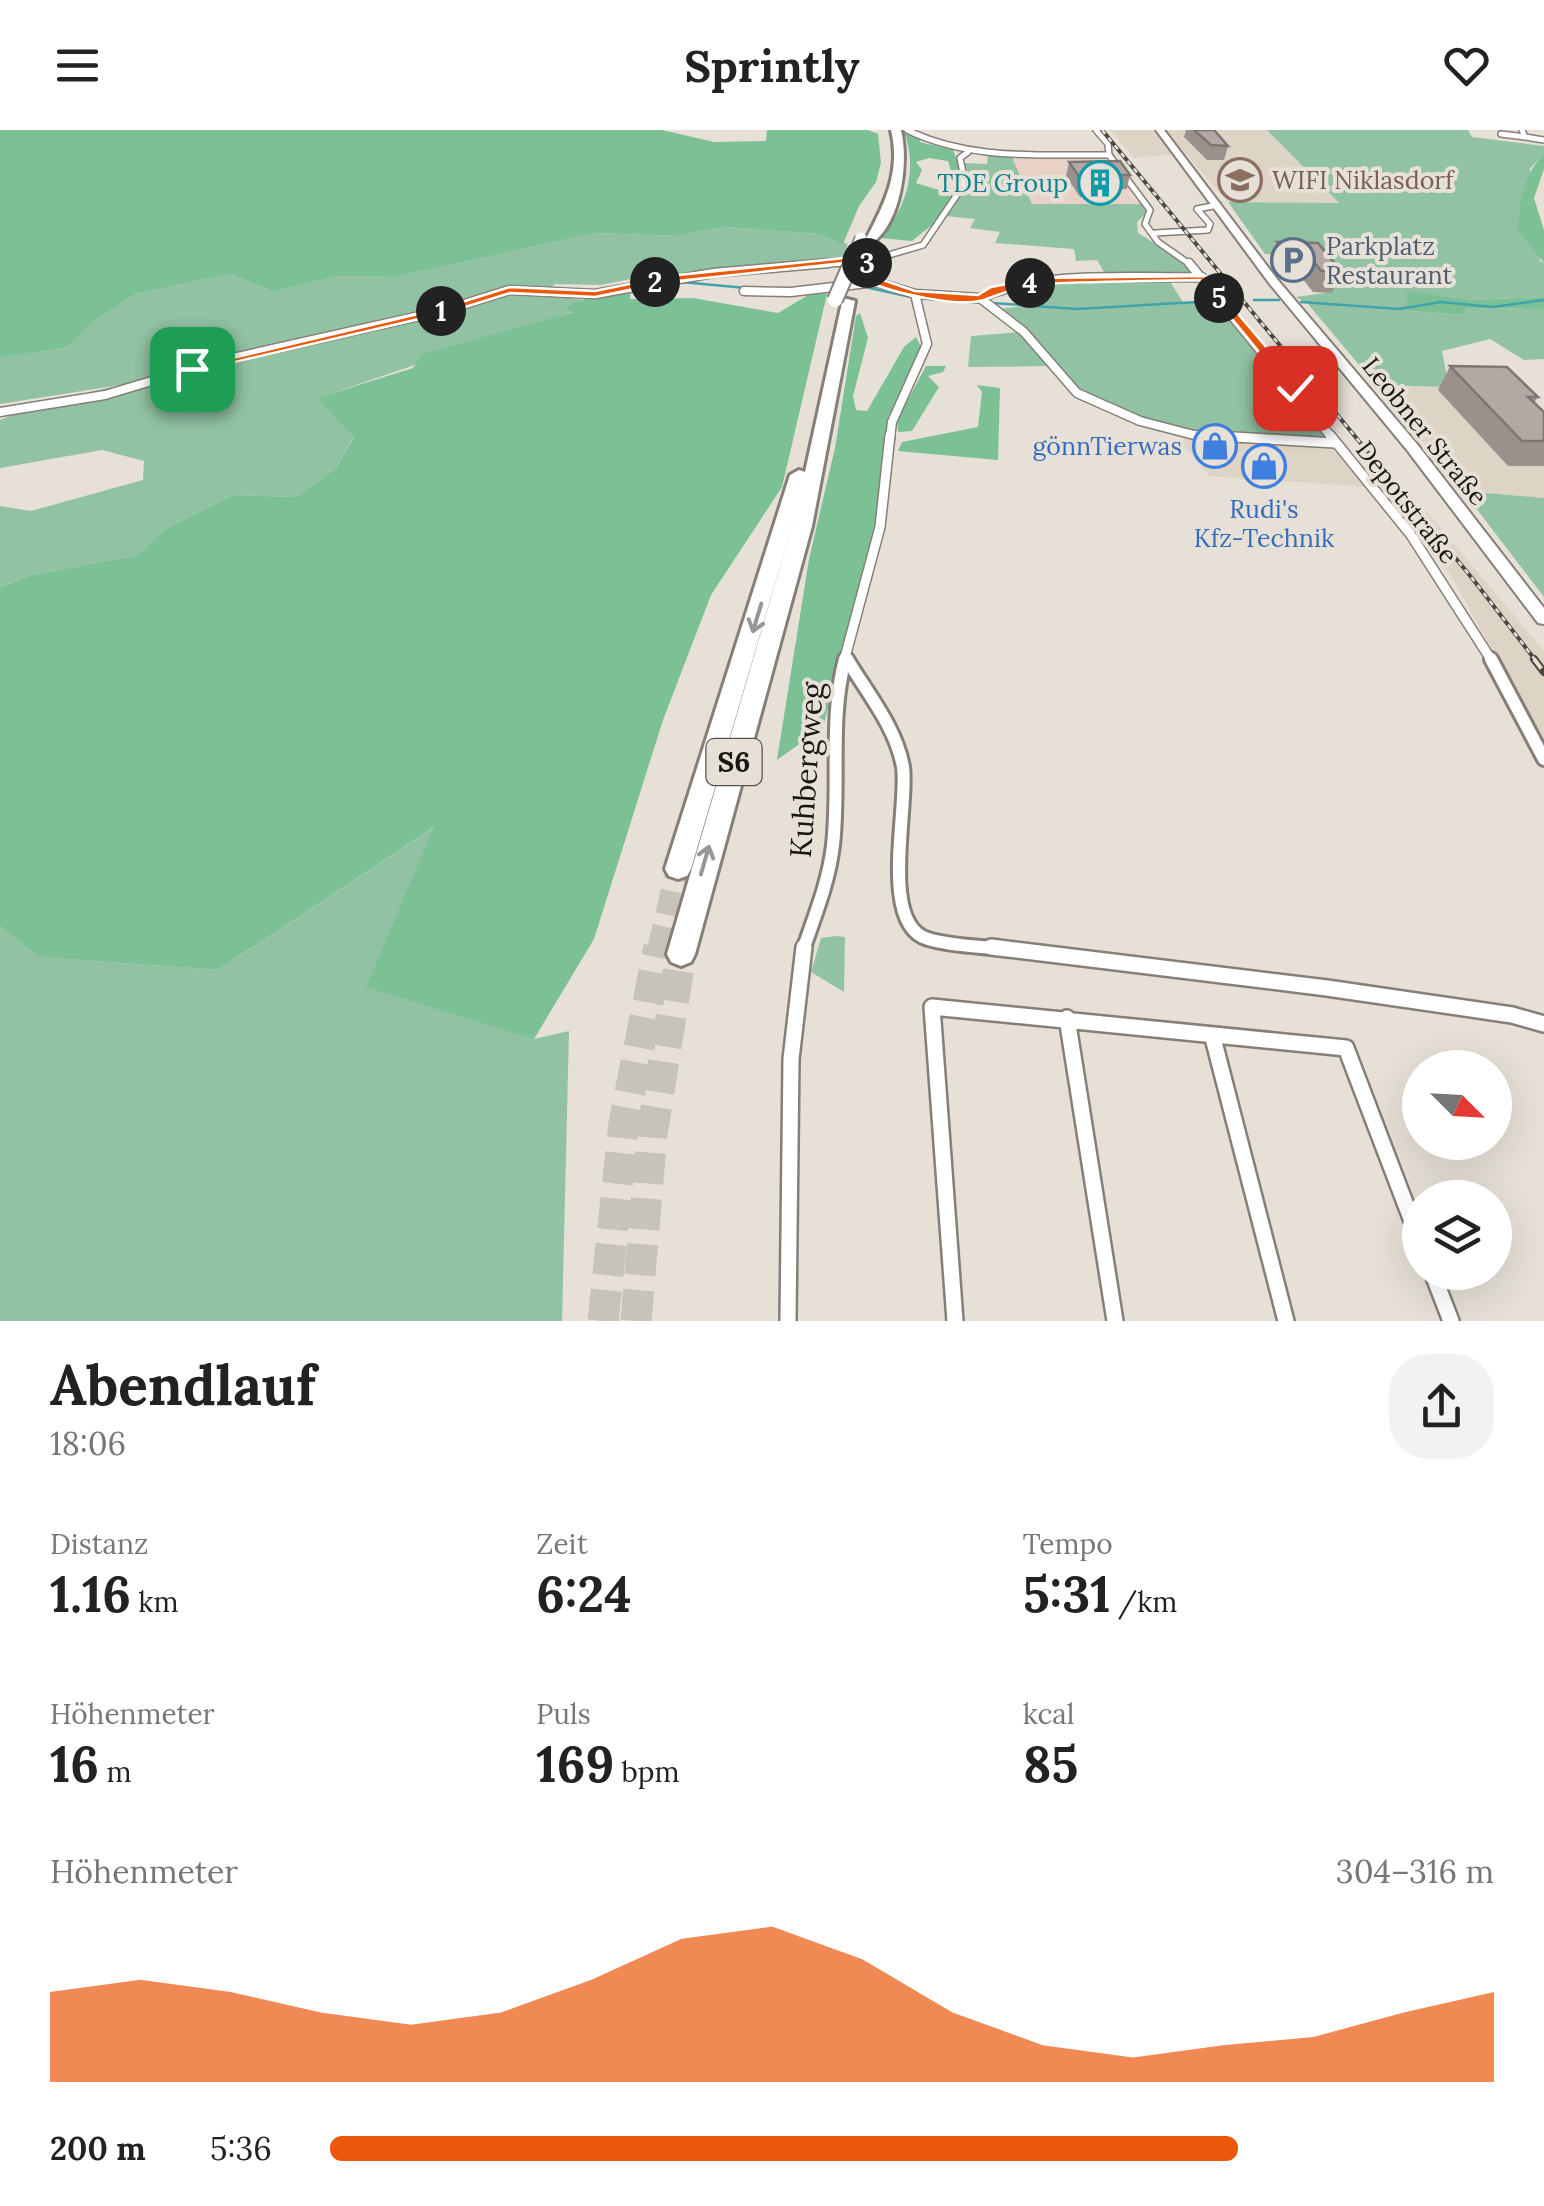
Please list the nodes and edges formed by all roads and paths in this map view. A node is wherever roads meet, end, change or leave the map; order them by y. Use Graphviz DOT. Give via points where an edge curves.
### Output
graph roads {
  1 [pos="907,130"];
  2 [pos="1096,130"];
  3 [pos="1160,130"];
  4 [pos="1501,134"];
  5 [pos="1524,134"];
  6 [pos="893,135"];
  7 [pos="1544,140"];
  8 [pos="968,152"];
  9 [pos="1108,155"];
  10 [pos="1218,206"];
  11 [pos="1155,233"];
  12 [pos="865,262"];
  13 [pos="1202,278"];
  14 [pos="876,282"];
  15 [pos="744,291"];
  16 [pos="914,294"];
  17 [pos="980,298"];
  18 [pos="842,301"];
  19 [pos="0,412"];
  20 [pos="1335,444"];
  21 [pos="1544,619"];
  22 [pos="845,656"];
  23 [pos="1544,760"];
  24 [pos="678,869"];
  25 [pos="681,954"];
  26 [pos="1067,1018"];
  27 [pos="1544,1024"];
  28 [pos="1213,1038"];
  29 [pos="1402,1195"];
  30 [pos="1439,1290"];
  31 [pos="788,1321"];
  32 [pos="955,1321"];
  33 [pos="1115,1321"];
  34 [pos="1286,1321"];
  35 [pos="1451,1321"];
  1 -- 8 [label="street"];
  2 -- 9 [label="street"];
  3 -- 10 [label="main road, Leobner Straße"];
  4 -- 5 [label="street"];
  5 -- 7 [label="street"];
  6 -- 18 [label="highway, S6" via="891,175"];
  8 -- 9 [label="street"];
  8 -- 12 [label="street" via="960,158 965,183 927,240 912,251"];
  9 -- 11 [label="street, Depotstraße" via="1150,210 1145,224"];
  10 -- 11 [label="street" via="1197,209 1208,230"];
  10 -- 21 [label="main road, Leobner Straße"];
  11 -- 13 [label="street, Depotstraße"];
  12 -- 14 [label="street"];
  12 -- 19 [label="street" via="713,273 595,294 510,290 116,392"];
  13 -- 17 [label="street" via="1039,281"];
  13 -- 20 [label="street, Depotstraße"];
  14 -- 15 [label="street"];
  14 -- 16 [label="street"];
  16 -- 17 [label="street"];
  16 -- 22 [label="street, Kuhbergweg" via="926,344 892,422 880,527"];
  17 -- 20 [label="street" via="1024,332 1070,387 1114,411 1174,432"];
  18 -- 24 [label="highway, S6, one-way" via="787,525"];
  25 -- 18 [label="highway, S6, one-way" via="803,526"];
  20 -- 23 [label="street, Depotstraße" via="1434,566 1505,681"];
  22 -- 27 [label="street" via="903,765 901,902 910,926 924,939 1327,988"];
  22 -- 31 [label="street, Kuhbergweg" via="836,692 833,843 802,956 791,1059"];
  26 -- 28 [label="street"];
  26 -- 32 [label="street" via="932,1007"];
  26 -- 33 [label="street"];
  28 -- 29 [label="street" via="1346,1048"];
  28 -- 34 [label="street"];
  30 -- 35 [label="street"];
}
